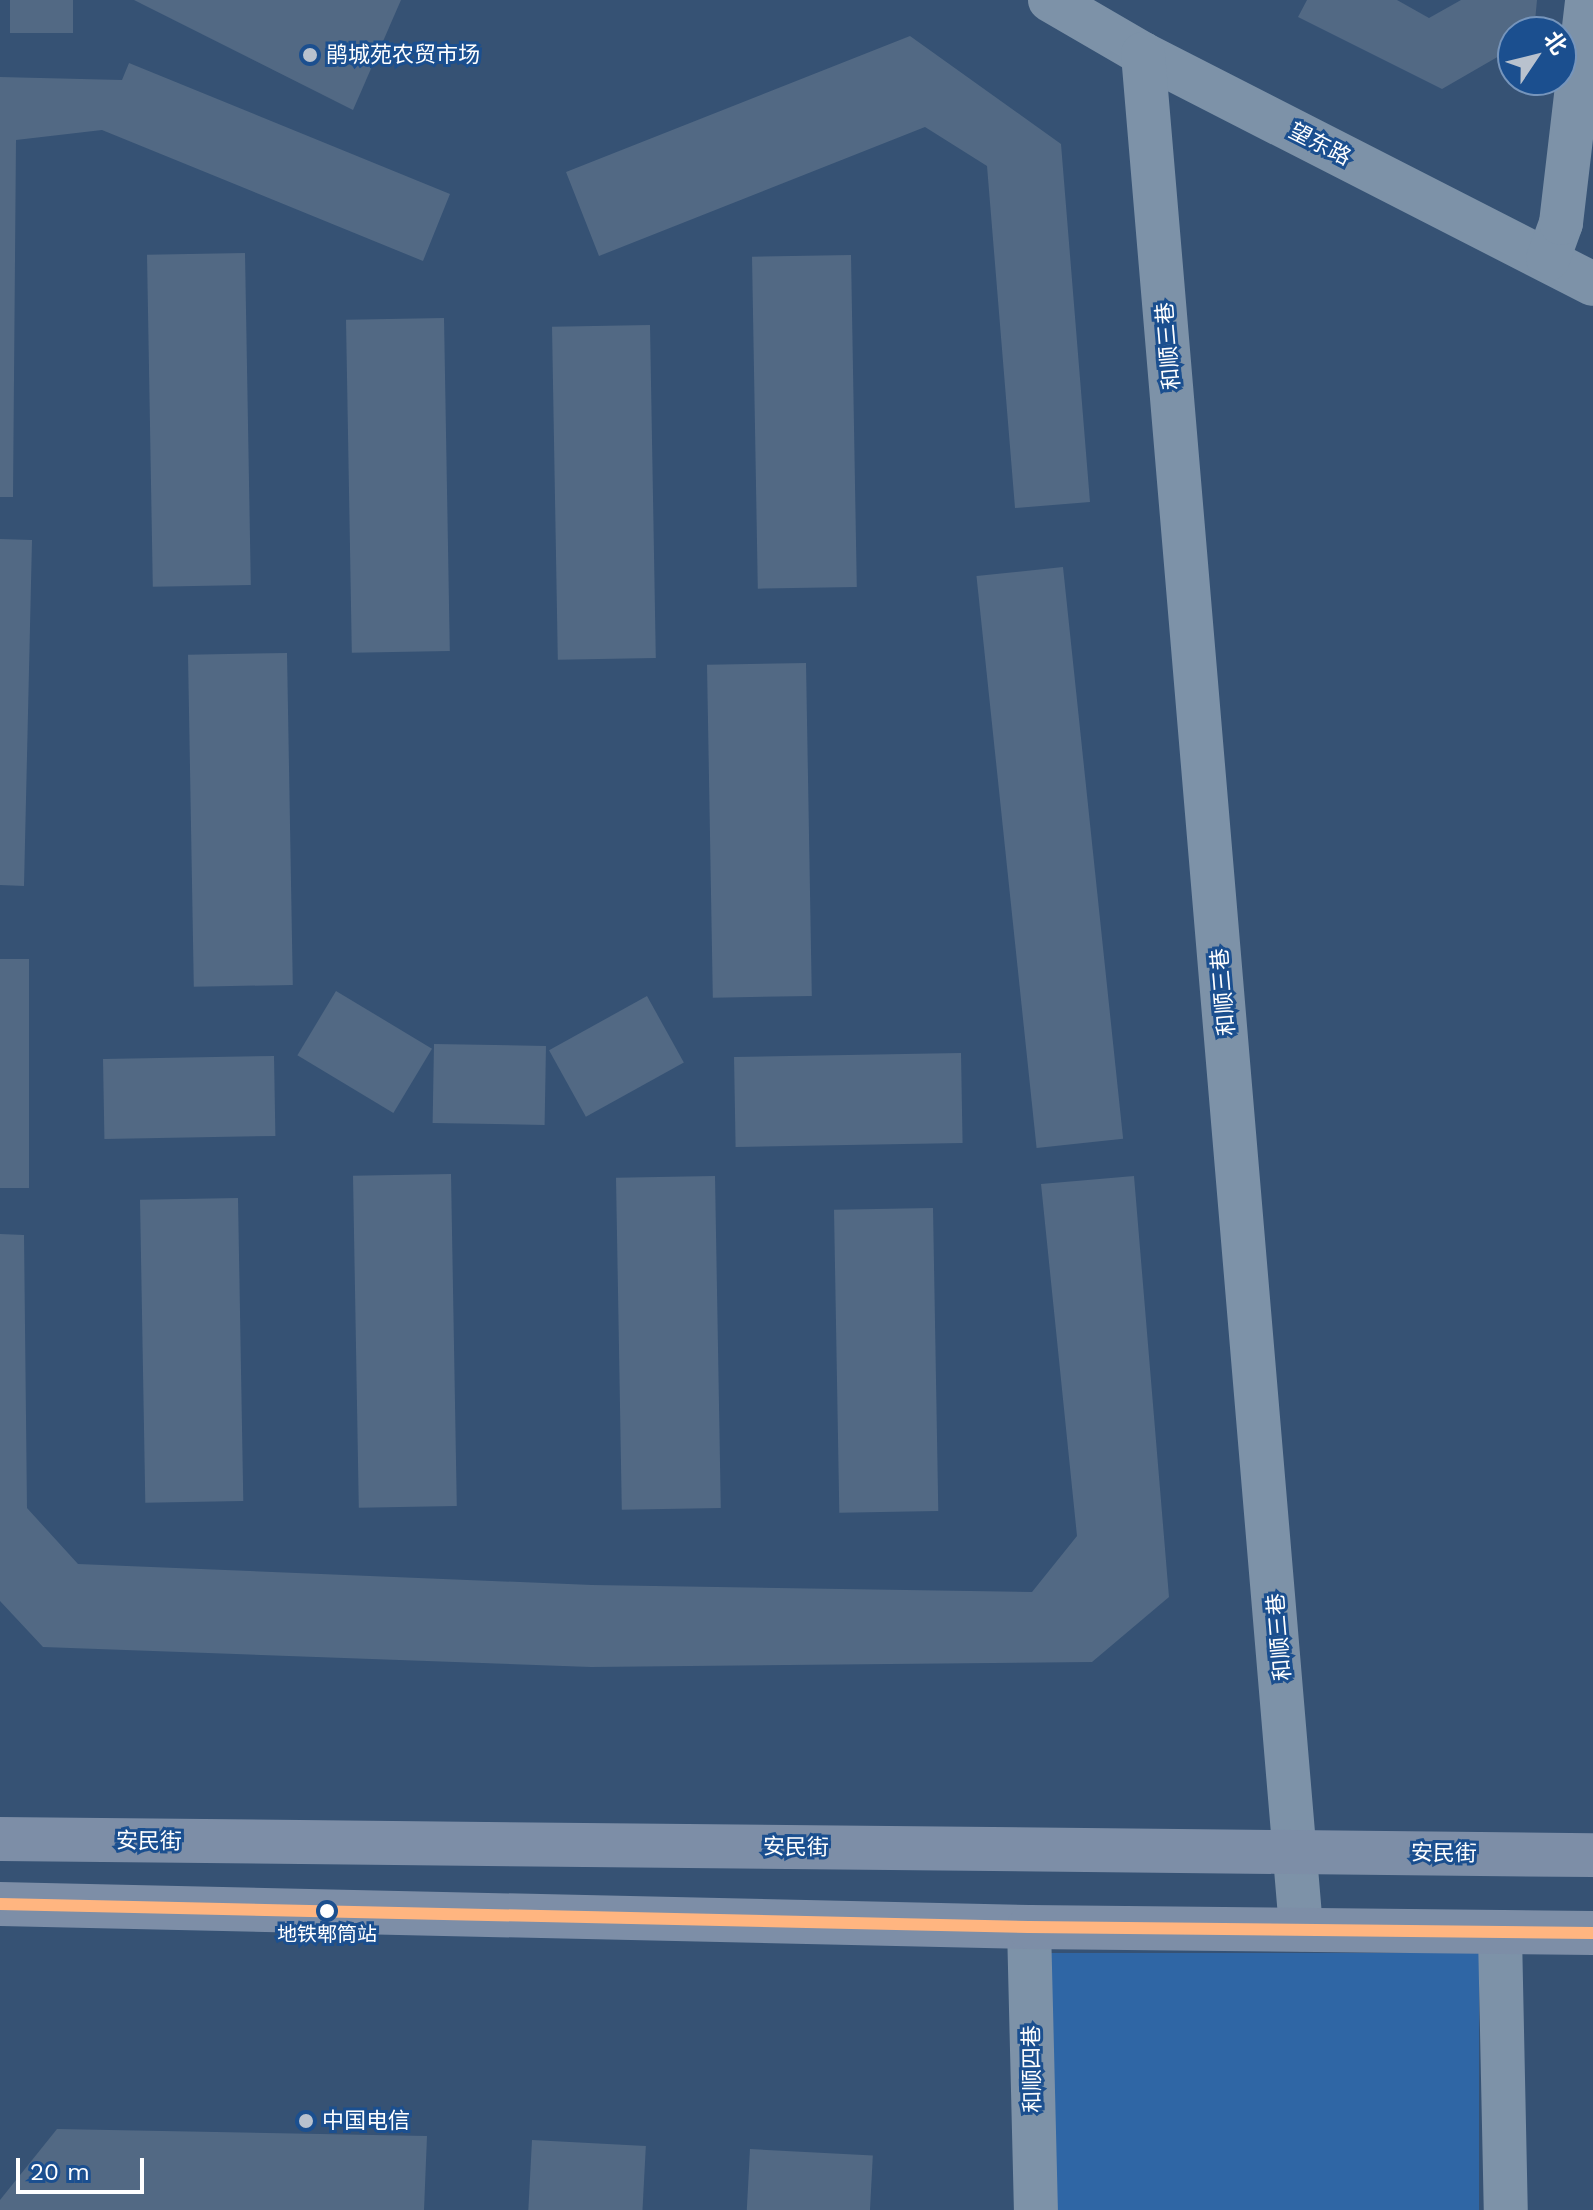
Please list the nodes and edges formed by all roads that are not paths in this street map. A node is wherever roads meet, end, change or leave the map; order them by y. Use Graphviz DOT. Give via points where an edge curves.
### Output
graph roads {
  1 [pos="1050,0"];
  2 [pos="1587,0"];
  3 [pos="1143,54"];
  4 [pos="1548,259"];
  5 [pos="1593,284"];
  6 [pos="0,1839"];
  7 [pos="1297,1852"];
  8 [pos="1593,1855"];
  9 [pos="0,1904"];
  10 [pos="1029,1927"];
  11 [pos="1301,1929"];
  12 [pos="1593,1933"];
  13 [pos="1500,1935"];
  14 [pos="1036,2210"];
  15 [pos="1506,2210"];
  1 -- 3 [label="street, 望东路"];
  2 -- 4 [label="street" via="1561,223"];
  3 -- 4 [label="street, 望东路"];
  3 -- 7 [label="street, 和顺三巷"];
  4 -- 5 [label="street, 望东路"];
  6 -- 7 [label="main road, 安民街"];
  7 -- 8 [label="main road, 安民街"];
  7 -- 11 [label="street, 和顺三巷"];
  9 -- 10 [label="main road"];
  10 -- 11 [label="main road"];
  10 -- 14 [label="street, 和顺四巷"];
  11 -- 13 [label="main road"];
  12 -- 13 [label="main road"];
  13 -- 15 [label="street"];
}
